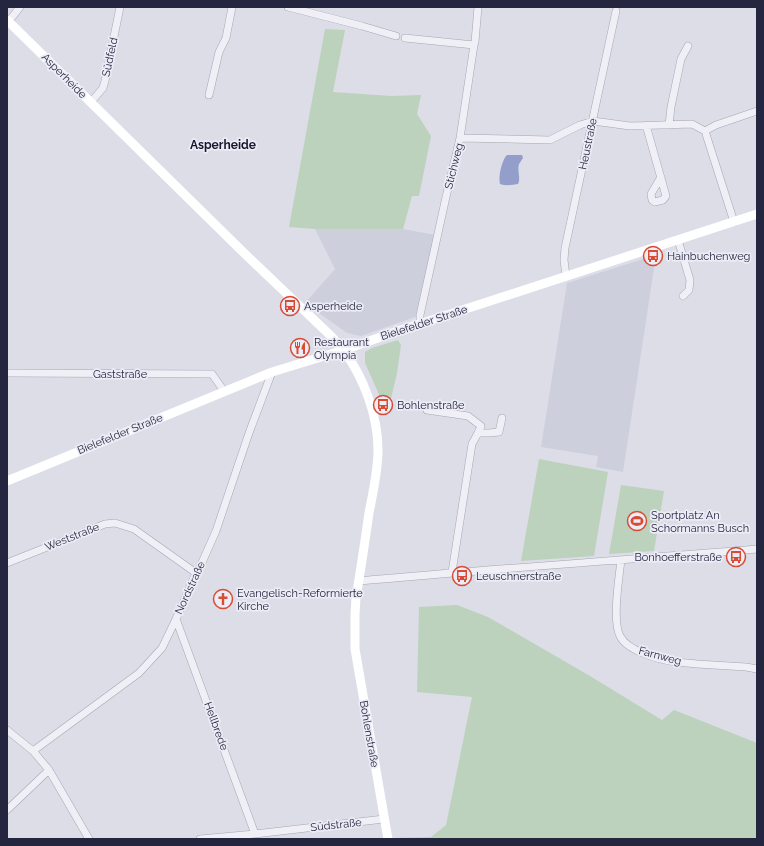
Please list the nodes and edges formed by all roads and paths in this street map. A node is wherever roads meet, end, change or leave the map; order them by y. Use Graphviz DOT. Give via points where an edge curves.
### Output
graph roads {
  1 [pos="20,7"];
  2 [pos="120,7"];
  3 [pos="232,7"];
  4 [pos="288,7"];
  5 [pos="478,7"];
  6 [pos="616,11"];
  7 [pos="8,21"];
  8 [pos="396,36"];
  9 [pos="405,38"];
  10 [pos="474,45"];
  11 [pos="688,46"];
  12 [pos="209,95"];
  13 [pos="91,102"];
  14 [pos="757,111"];
  15 [pos="593,121"];
  16 [pos="646,125"];
  17 [pos="669,125"];
  18 [pos="705,130"];
  19 [pos="460,138"];
  20 [pos="661,177"];
  21 [pos="757,214"];
  22 [pos="734,222"];
  23 [pos="678,240"];
  24 [pos="566,276"];
  25 [pos="683,296"];
  26 [pos="420,324"];
  27 [pos="344,350"];
  28 [pos="272,372"];
  29 [pos="7,373"];
  30 [pos="224,391"];
  31 [pos="428,410"];
  32 [pos="502,418"];
  33 [pos="480,429"];
  34 [pos="7,480"];
  35 [pos="757,549"];
  36 [pos="621,560"];
  37 [pos="7,563"];
  38 [pos="452,572"];
  39 [pos="196,573"];
  40 [pos="359,581"];
  41 [pos="176,619"];
  42 [pos="757,669"];
  43 [pos="7,730"];
  44 [pos="33,751"];
  45 [pos="49,770"];
  46 [pos="7,810"];
  47 [pos="380,820"];
  48 [pos="255,834"];
  49 [pos="89,839"];
  50 [pos="200,839"];
  51 [pos="388,839"];
  1 -- 7 [label="street"];
  2 -- 13 [label="street, Südfeld" via="103,88"];
  3 -- 12 [label="street" via="226,38 219,52"];
  4 -- 8 [label="street"];
  5 -- 10 [label="street, Stichweg"];
  6 -- 15 [label="street, Heustraße"];
  7 -- 13 [label="street, Asperheide"];
  9 -- 10 [label="street"];
  10 -- 19 [label="street, Stichweg"];
  11 -- 17 [label="street" via="681,59"];
  13 -- 27 [label="street, Asperheide"];
  14 -- 18 [label="street"];
  15 -- 16 [label="street" via="630,126"];
  15 -- 19 [label="street" via="550,140"];
  15 -- 24 [label="street, Heustraße" via="565,248"];
  16 -- 17 [label="street"];
  16 -- 20 [label="street"];
  17 -- 18 [label="street" via="692,124"];
  18 -- 22 [label="street"];
  19 -- 26 [label="street, Stichweg"];
  21 -- 22 [label="street, Bielefelder Straße"];
  22 -- 23 [label="street, Bielefelder Straße"];
  23 -- 24 [label="street, Bielefelder Straße"];
  23 -- 25 [label="street" via="690,280 689,290"];
  24 -- 26 [label="street, Bielefelder Straße"];
  26 -- 27 [label="street, Bielefelder Straße"];
  27 -- 28 [label="street, Bielefelder Straße"];
  27 -- 40 [label="street, Bohlenstraße" via="371,404 377,435 378,451"];
  28 -- 30 [label="street, Bielefelder Straße"];
  28 -- 39 [label="street, Nordstraße" via="216,531"];
  29 -- 30 [label="street, Gaststraße" via="212,374"];
  30 -- 34 [label="street, Bielefelder Straße"];
  31 -- 33 [label="street" via="468,416"];
  32 -- 33 [label="street" via="499,432 489,433"];
  33 -- 38 [label="street" via="472,444"];
  35 -- 36 [label="street"];
  36 -- 38 [label="street"];
  36 -- 42 [label="street, Farnweg" via="616,614 620,636 627,645 676,662"];
  37 -- 39 [label="street, Weststraße" via="105,524 115,523 134,529"];
  38 -- 40 [label="street"];
  39 -- 41 [label="street, Nordstraße"];
  40 -- 47 [label="street, Bohlenstraße" via="355,649"];
  41 -- 44 [label="street, Nordstraße" via="162,648 140,673"];
  41 -- 48 [label="street, Hellbrede"];
  43 -- 44 [label="street"];
  44 -- 45 [label="street"];
  45 -- 46 [label="street"];
  45 -- 49 [label="street"];
  47 -- 48 [label="street, Südstraße"];
  47 -- 51 [label="street, Bohlenstraße"];
  48 -- 50 [label="street, Südstraße"];
}
